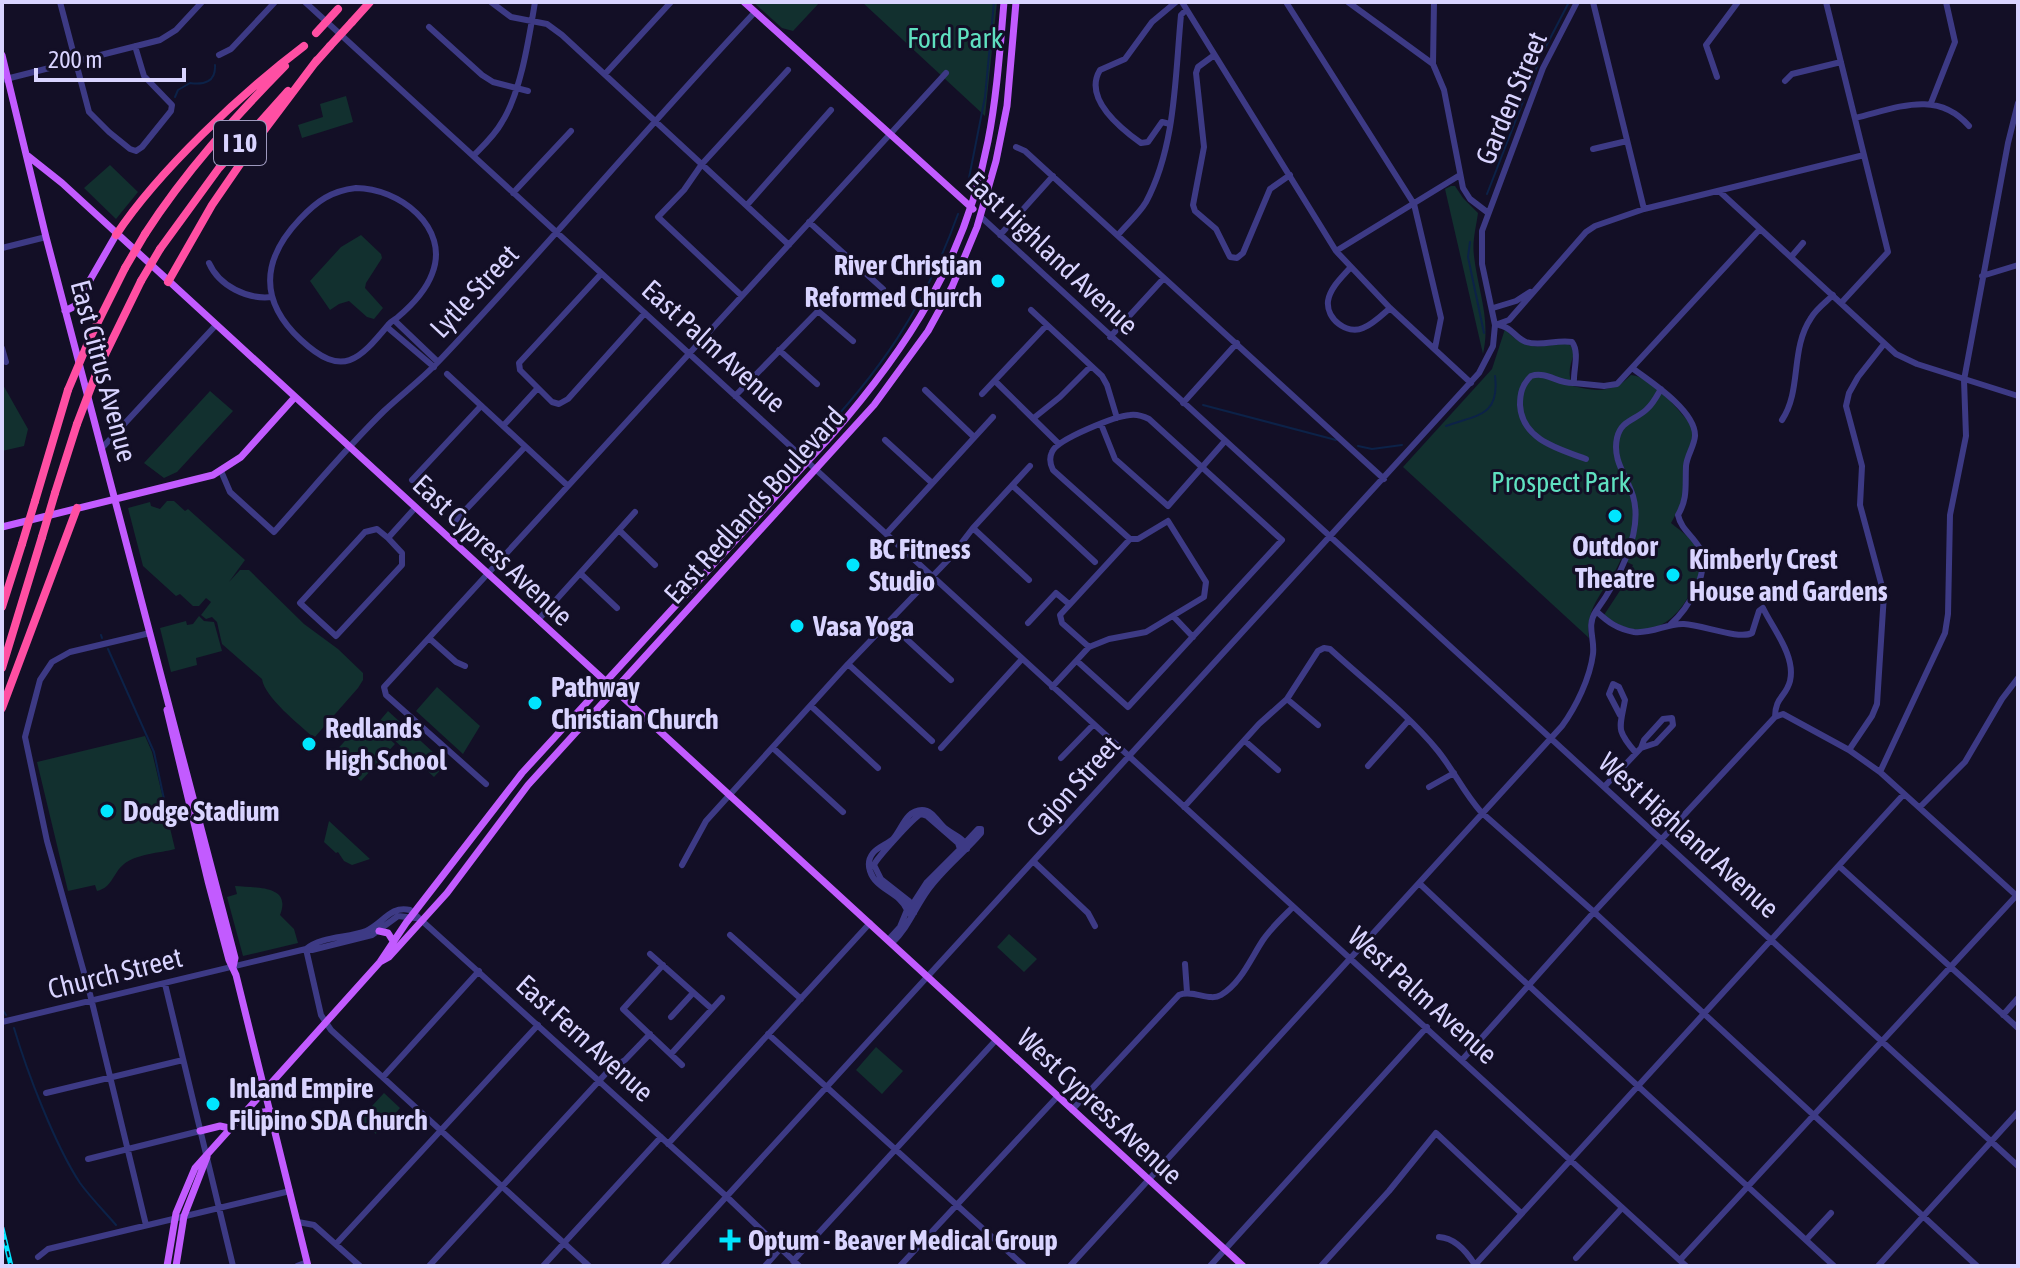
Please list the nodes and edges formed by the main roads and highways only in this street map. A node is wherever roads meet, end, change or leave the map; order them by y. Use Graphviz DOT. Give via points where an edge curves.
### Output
graph roads {
  1 [pos="370,2"];
  2 [pos="744,2"];
  3 [pos="1004,2"];
  4 [pos="1016,2"];
  5 [pos="341,6"];
  6 [pos="304,46"];
  7 [pos="2,55"];
  8 [pos="317,60"];
  9 [pos="5,79"];
  10 [pos="28,156"];
  11 [pos="971,208"];
  12 [pos="980,216"];
  13 [pos="116,235"];
  14 [pos="168,282"];
  15 [pos="65,311"];
  16 [pos="295,397"];
  17 [pos="115,499"];
  18 [pos="77,508"];
  19 [pos="2,527"];
  20 [pos="2,607"];
  21 [pos="2,668"];
  22 [pos="605,682"];
  23 [pos="613,690"];
  24 [pos="2,708"];
  25 [pos="379,931"];
  26 [pos="393,941"];
  27 [pos="380,962"];
  28 [pos="928,978"];
  29 [pos="265,1087"];
  30 [pos="271,1111"];
  31 [pos="240,1115"];
  32 [pos="229,1128"];
  33 [pos="200,1131"];
  34 [pos="207,1157"];
  35 [pos="308,1264"];
  36 [pos="167,1266"];
  37 [pos="176,1266"];
  38 [pos="1243,1266"];
  1 -- 8 [label="highway, I 10, bridge"];
  2 -- 11 [label="main road, East Highland Avenue"];
  3 -- 11 [label="main road, East Redlands Boulevard" via="988,141"];
  4 -- 12 [label="main road, East Redlands Boulevard" via="1007,106"];
  5 -- 6 [label="highway, I 10, bridge"];
  6 -- 13 [label="highway" via="202,137"];
  6 -- 20 [label="highway, I 10, bridge" via="206,150 169,196 125,268 68,390"];
  7 -- 9 [label="main road, East Citrus Avenue"];
  8 -- 14 [label="highway" via="212,205"];
  8 -- 21 [label="highway, I 10, bridge" via="219,168 141,281 77,424"];
  9 -- 10 [label="main road, East Citrus Avenue"];
  10 -- 13 [label="main road, East Cypress Avenue"];
  10 -- 15 [label="main road, East Citrus Avenue"];
  11 -- 12 [label="main road, East Highland Avenue"];
  11 -- 22 [label="main road, East Redlands Boulevard" via="919,323 868,393"];
  12 -- 23 [label="main road, East Redlands Boulevard" via="952,287 898,376"];
  13 -- 14 [label="main road, East Cypress Avenue"];
  13 -- 15 [label="main road" via="75,306"];
  14 -- 16 [label="main road, East Cypress Avenue"];
  15 -- 17 [label="main road, East Citrus Avenue"];
  16 -- 17 [label="main road" via="241,457 221,471"];
  16 -- 22 [label="main road, East Cypress Avenue"];
  17 -- 18 [label="main road"];
  17 -- 29 [label="main road, East Citrus Avenue"];
  18 -- 19 [label="main road"];
  18 -- 24 [label="highway"];
  22 -- 23 [label="main road, East Cypress Avenue"];
  22 -- 26 [label="main road, East Redlands Boulevard" via="522,773"];
  23 -- 27 [label="main road, East Redlands Boulevard" via="528,785 447,893"];
  23 -- 28 [label="main road, East Cypress Avenue"];
  25 -- 26 [label="main road"];
  26 -- 27 [label="main road, East Redlands Boulevard"];
  27 -- 29 [label="main road, East Redlands Boulevard"];
  28 -- 38 [label="main road, West Cypress Avenue"];
  29 -- 30 [label="main road, East Citrus Avenue"];
  29 -- 31 [label="main road, East Redlands Boulevard"];
  30 -- 31 [label="main road"];
  30 -- 35 [label="main road, East Citrus Avenue"];
  31 -- 32 [label="main road, East Redlands Boulevard"];
  32 -- 33 [label="main road"];
  32 -- 34 [label="main road, East Redlands Boulevard"];
  34 -- 36 [label="main road, East Redlands Boulevard" via="195,1168 174,1218"];
  34 -- 37 [label="main road, East Redlands Boulevard" via="184,1216"];
}
